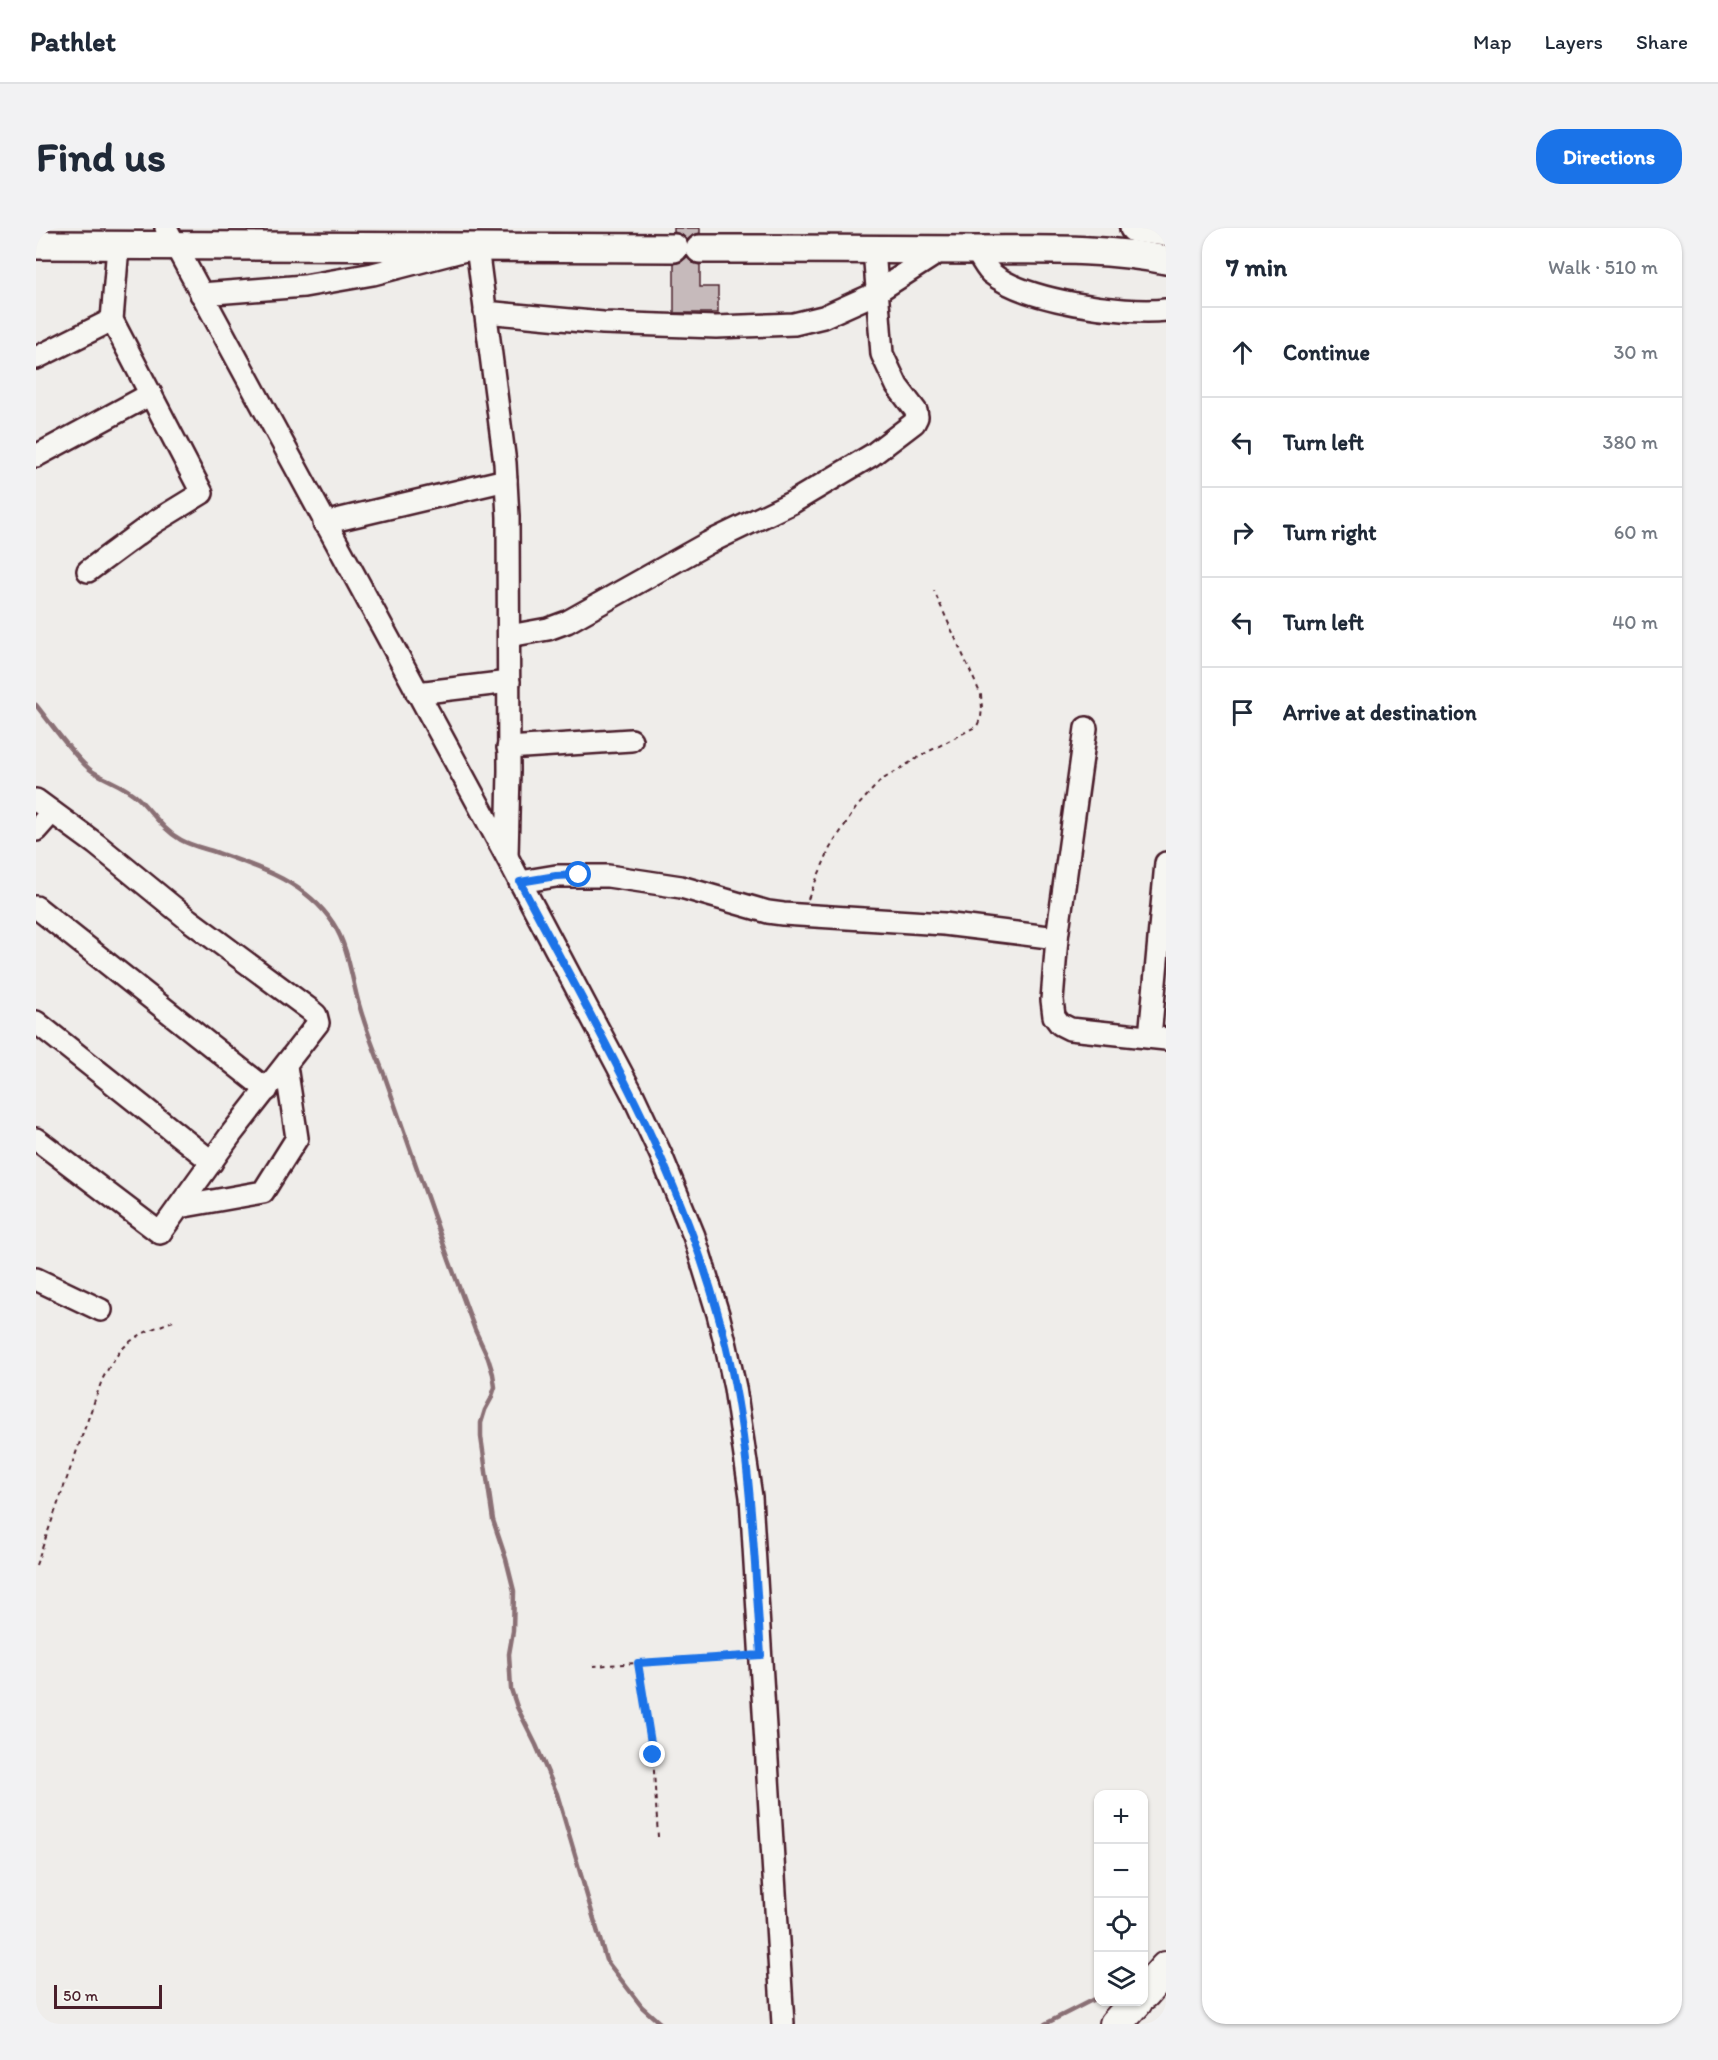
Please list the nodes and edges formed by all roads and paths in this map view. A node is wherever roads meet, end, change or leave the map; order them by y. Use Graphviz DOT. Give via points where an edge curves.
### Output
graph roads {
  1 [pos="1134,228"];
  2 [pos="1166,232"];
  3 [pos="171,237"];
  4 [pos="582,238"];
  5 [pos="799,238"];
  6 [pos="36,245"];
  7 [pos="118,246"];
  8 [pos="477,247"];
  9 [pos="874,249"];
  10 [pos="942,249"];
  11 [pos="976,250"];
  12 [pos="1166,260"];
  13 [pos="877,292"];
  14 [pos="201,294"];
  15 [pos="1166,310"];
  16 [pos="485,312"];
  17 [pos="112,320"];
  18 [pos="36,358"];
  19 [pos="151,394"];
  20 [pos="36,456"];
  21 [pos="506,480"];
  22 [pos="324,523"];
  23 [pos="88,571"];
  24 [pos="934,591"];
  25 [pos="509,636"];
  26 [pos="509,682"];
  27 [pos="417,693"];
  28 [pos="1086,728"];
  29 [pos="631,740"];
  30 [pos="508,748"];
  31 [pos="44,806"];
  32 [pos="36,830"];
  33 [pos="507,857"];
  34 [pos="1166,863"];
  35 [pos="520,882"];
  36 [pos="36,907"];
  37 [pos="803,916"];
  38 [pos="1058,938"];
  39 [pos="36,1022"];
  40 [pos="1158,1038"];
  41 [pos="286,1066"];
  42 [pos="267,1090"];
  43 [pos="36,1138"];
  44 [pos="212,1162"];
  45 [pos="179,1207"];
  46 [pos="36,1279"];
  47 [pos="101,1310"];
  48 [pos="176,1320"];
  49 [pos="36,1565"];
  50 [pos="761,1655"];
  51 [pos="638,1663"];
  52 [pos="593,1666"];
  53 [pos="658,1837"];
  54 [pos="1166,1968"];
  55 [pos="1148,1988"];
  56 [pos="1132,2006"];
  57 [pos="783,2024"];
  58 [pos="1116,2024"];
  1 -- 2 [label="main road"];
  3 -- 7 [label="main road"];
  3 -- 8 [label="main road"];
  3 -- 14 [label="street"];
  4 -- 5 [label="main road" via="687,248"];
  4 -- 8 [label="main road"];
  5 -- 9 [label="main road"];
  6 -- 7 [label="main road"];
  7 -- 17 [label="street"];
  8 -- 14 [label="street" via="374,274 304,286"];
  8 -- 16 [label="street"];
  9 -- 10 [label="main road"];
  9 -- 13 [label="street"];
  10 -- 11 [label="main road"];
  10 -- 13 [label="street"];
  11 -- 12 [label="main road" via="1104,251"];
  11 -- 15 [label="street" via="989,271 1028,293 1125,311"];
  13 -- 16 [label="street" via="823,316 768,326 603,323"];
  13 -- 25 [label="street" via="882,354 897,386 916,411 914,423 872,455 793,502 708,543 567,622"];
  14 -- 22 [label="street"];
  16 -- 21 [label="street"];
  17 -- 18 [label="street"];
  17 -- 19 [label="street"];
  19 -- 20 [label="street"];
  19 -- 23 [label="street" via="202,493"];
  21 -- 22 [label="street"];
  21 -- 25 [label="street"];
  22 -- 27 [label="street"];
  24 -- 37 [label="path" via="981,695 981,717 976,726 880,781 856,808 830,848 810,889"];
  25 -- 26 [label="street"];
  26 -- 27 [label="street"];
  26 -- 30 [label="street"];
  27 -- 33 [label="street"];
  28 -- 38 [label="street"];
  29 -- 30 [label="street"];
  30 -- 33 [label="street"];
  31 -- 32 [label="street"];
  31 -- 41 [label="street" via="316,1015 318,1023"];
  33 -- 35 [label="street"];
  34 -- 40 [label="street"];
  35 -- 37 [label="street" via="556,876 608,876 681,887 768,912"];
  35 -- 50 [label="street" via="633,1095 694,1236 726,1346 747,1466"];
  36 -- 42 [label="street"];
  37 -- 38 [label="street" via="944,924"];
  38 -- 40 [label="street" via="1052,1000 1054,1016 1060,1023 1070,1029"];
  39 -- 44 [label="street"];
  41 -- 42 [label="street"];
  41 -- 45 [label="street" via="297,1138 263,1192"];
  42 -- 44 [label="street"];
  43 -- 45 [label="street" via="160,1233"];
  44 -- 45 [label="street"];
  46 -- 47 [label="street"];
  48 -- 49 [label="path" via="142,1333 113,1359"];
  50 -- 51 [label="path"];
  50 -- 57 [label="street"];
  51 -- 52 [label="path"];
  51 -- 53 [label="path" via="653,1755"];
  54 -- 55 [label="highway"];
  56 -- 58 [label="highway"];
}
